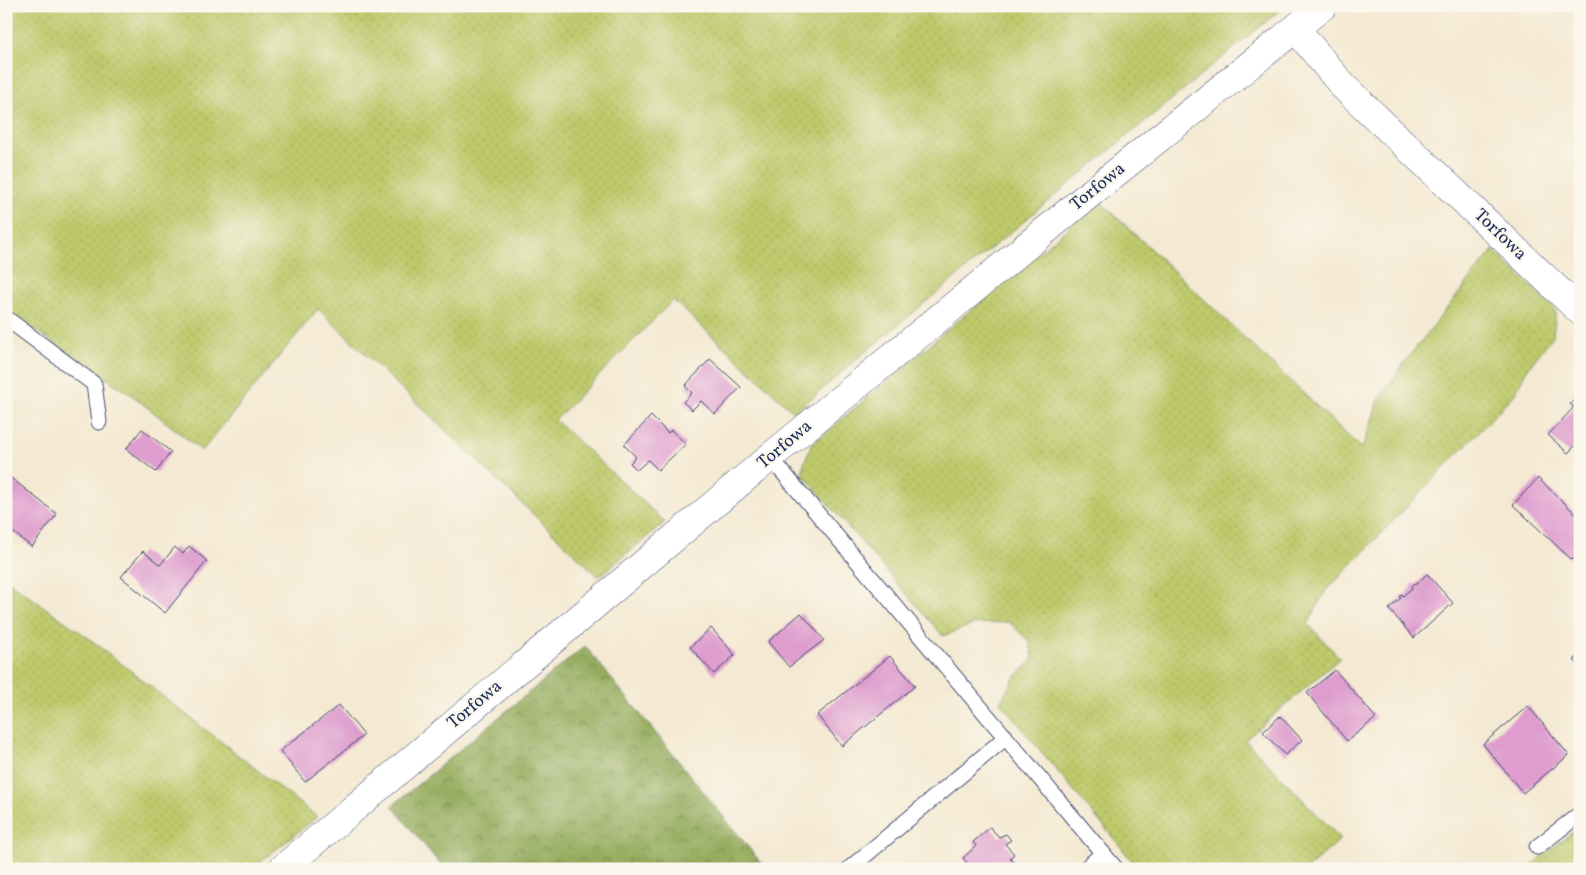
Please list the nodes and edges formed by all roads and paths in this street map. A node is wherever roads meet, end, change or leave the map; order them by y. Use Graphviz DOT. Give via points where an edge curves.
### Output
graph roads {
  1 [pos="1323,6"];
  2 [pos="1296,29"];
  3 [pos="1580,311"];
  4 [pos="6,318"];
  5 [pos="99,422"];
  6 [pos="770,457"];
  7 [pos="1005,738"];
  8 [pos="1580,814"];
  9 [pos="1537,847"];
  10 [pos="1103,853"];
  11 [pos="282,869"];
  12 [pos="849,869"];
  13 [pos="1085,869"];
  14 [pos="1116,869"];
  1 -- 2 [label="street, Torfowa"];
  2 -- 3 [label="street, Torfowa" via="1343,86"];
  2 -- 6 [label="street, Torfowa"];
  4 -- 5 [label="lane" via="94,384"];
  6 -- 7 [label="lane"];
  6 -- 11 [label="street, Torfowa"];
  7 -- 10 [label="lane"];
  7 -- 12 [label="lane"];
  8 -- 9 [label="lane"];
  10 -- 13 [label="lane"];
  10 -- 14 [label="lane"];
}
